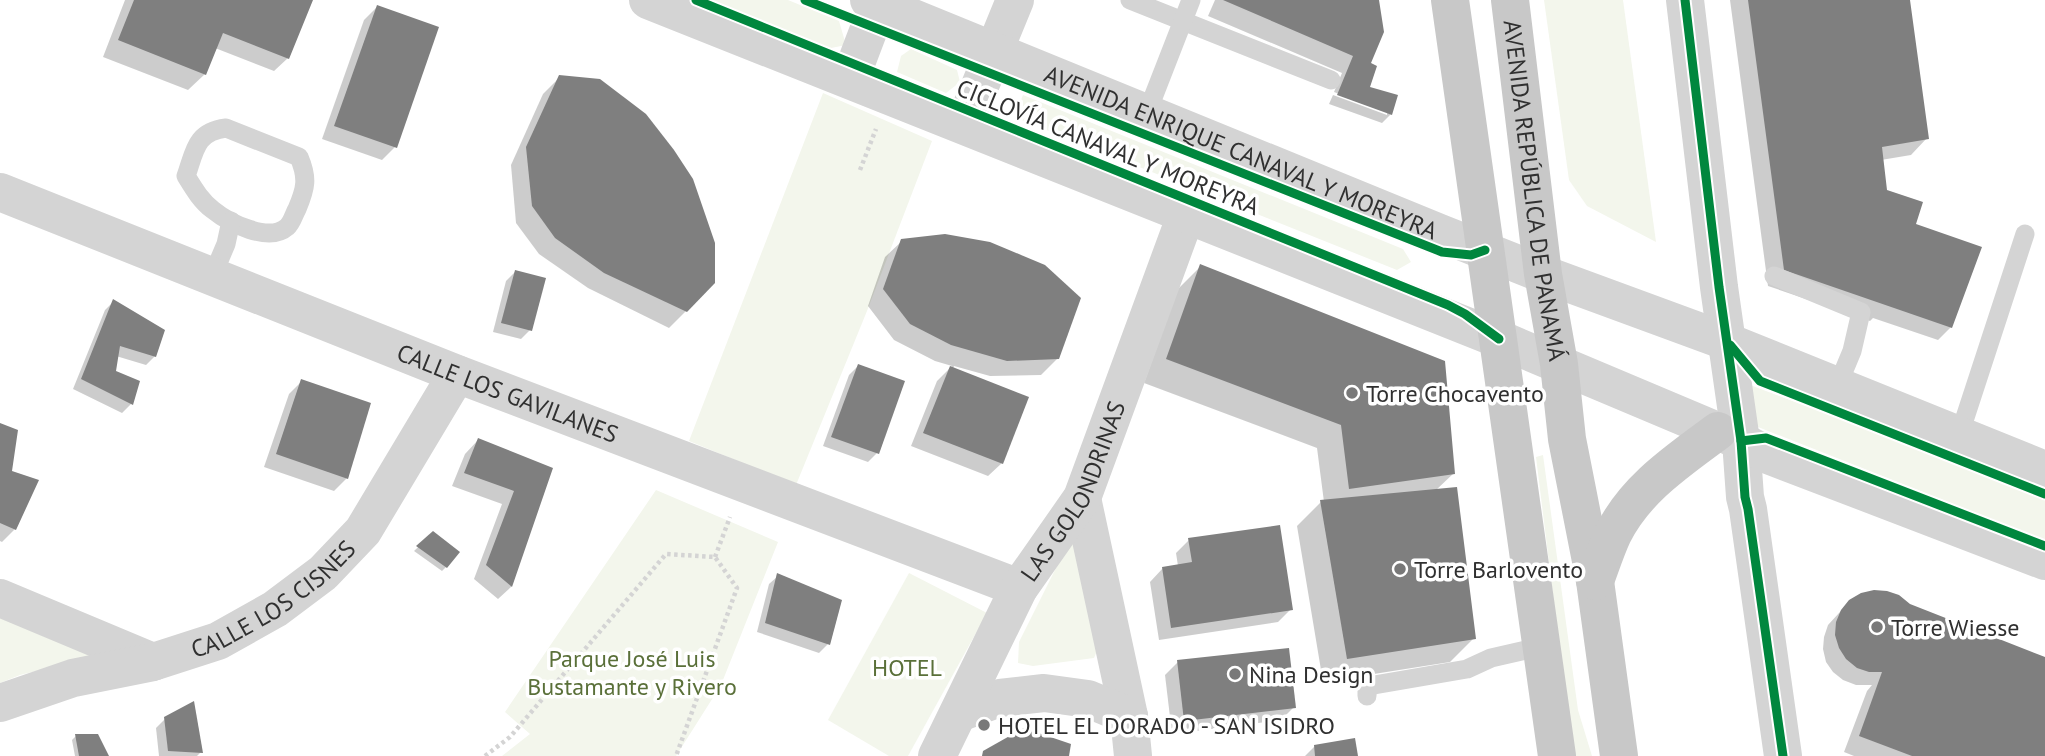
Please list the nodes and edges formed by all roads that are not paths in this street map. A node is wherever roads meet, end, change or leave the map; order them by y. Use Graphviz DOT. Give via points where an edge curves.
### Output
graph roads {
  1 [pos="648,0"];
  2 [pos="1015,0"];
  3 [pos="1130,0"];
  4 [pos="1191,0"];
  5 [pos="1450,0"];
  6 [pos="1510,0"];
  7 [pos="1685,0"];
  8 [pos="876,1"];
  9 [pos="1182,21"];
  10 [pos="994,50"];
  11 [pos="850,79"];
  12 [pos="1331,80"];
  13 [pos="1147,113"];
  14 [pos="964,125"];
  15 [pos="0,192"];
  16 [pos="1186,215"];
  17 [pos="231,221"];
  18 [pos="2025,234"];
  19 [pos="1485,250"];
  20 [pos="1543,274"];
  21 [pos="1774,276"];
  22 [pos="212,277"];
  23 [pos="1499,340"];
  24 [pos="1728,342"];
  25 [pos="1559,364"];
  26 [pos="457,374"];
  27 [pos="1837,387"];
  28 [pos="1730,436"];
  29 [pos="1959,436"];
  30 [pos="2045,470"];
  31 [pos="1083,498"];
  32 [pos="2045,561"];
  33 [pos="1595,580"];
  34 [pos="1019,588"];
  35 [pos="0,598"];
  36 [pos="1543,646"];
  37 [pos="153,662"];
  38 [pos="1367,695"];
  39 [pos="0,703"];
  40 [pos="959,713"];
  41 [pos="1129,716"];
  42 [pos="937,756"];
  43 [pos="1133,756"];
  44 [pos="1557,756"];
  45 [pos="1619,756"];
  46 [pos="1783,756"];
  1 -- 11 [label="street"];
  2 -- 10 [label="street"];
  3 -- 9 [label="lane"];
  4 -- 9 [label="lane"];
  5 -- 19 [label="main road"];
  6 -- 20 [label="main road, AVENIDA REPÚBLICA DE PANAMÁ"];
  7 -- 24 [label="street"];
  8 -- 10 [label="street, AVENIDA ENRIQUE CANAVAL Y MOREYRA"];
  8 -- 11 [label="street"];
  9 -- 12 [label="lane"];
  9 -- 13 [label="lane"];
  10 -- 13 [label="street, AVENIDA ENRIQUE CANAVAL Y MOREYRA"];
  10 -- 14 [label="street"];
  11 -- 14 [label="street"];
  13 -- 19 [label="street, AVENIDA ENRIQUE CANAVAL Y MOREYRA"];
  14 -- 16 [label="street"];
  15 -- 22 [label="street, CALLE LOS GAVILANES"];
  16 -- 23 [label="street"];
  16 -- 31 [label="street, LAS GOLONDRINAS"];
  17 -- 17 [label="lane" via="265,234 289,226 304,192 306,173 299,157 226,128 199,140 186,176 197,194"];
  17 -- 22 [label="lane"];
  18 -- 29 [label="lane"];
  19 -- 20 [label="street, AVENIDA ENRIQUE CANAVAL Y MOREYRA"];
  19 -- 23 [label="main road"];
  20 -- 24 [label="street, AVENIDA ENRIQUE CANAVAL Y MOREYRA"];
  20 -- 25 [label="main road, AVENIDA REPÚBLICA DE PANAMÁ"];
  21 -- 27 [label="lane" via="1861,312"];
  22 -- 26 [label="street, CALLE LOS GAVILANES"];
  23 -- 25 [label="street"];
  23 -- 36 [label="main road"];
  24 -- 27 [label="street, AVENIDA ENRIQUE CANAVAL Y MOREYRA"];
  24 -- 28 [label="street"];
  25 -- 28 [label="street"];
  25 -- 33 [label="main road, AVENIDA REPÚBLICA DE PANAMÁ" via="1567,439"];
  26 -- 34 [label="street, CALLE LOS GAVILANES"];
  26 -- 37 [label="street, CALLE LOS CISNES" via="363,531 323,573 275,609 218,641"];
  27 -- 29 [label="street, AVENIDA ENRIQUE CANAVAL Y MOREYRA"];
  28 -- 32 [label="street" via="1768,455"];
  28 -- 33 [label="main road" via="1667,469 1641,493 1614,533"];
  28 -- 46 [label="street" via="1748,509"];
  29 -- 30 [label="street, AVENIDA ENRIQUE CANAVAL Y MOREYRA"];
  31 -- 34 [label="street, LAS GOLONDRINAS"];
  31 -- 41 [label="street"];
  33 -- 45 [label="main road, AVENIDA REPÚBLICA DE PANAMÁ"];
  34 -- 40 [label="street, LAS GOLONDRINAS"];
  35 -- 37 [label="street"];
  36 -- 38 [label="lane" via="1491,658 1467,669 1374,685"];
  36 -- 44 [label="main road"];
  37 -- 39 [label="street, CALLE LOS CISNES" via="74,678"];
  40 -- 41 [label="street" via="1000,698 1044,693 1088,699"];
  40 -- 42 [label="street, LAS GOLONDRINAS"];
  41 -- 43 [label="street"];
}
